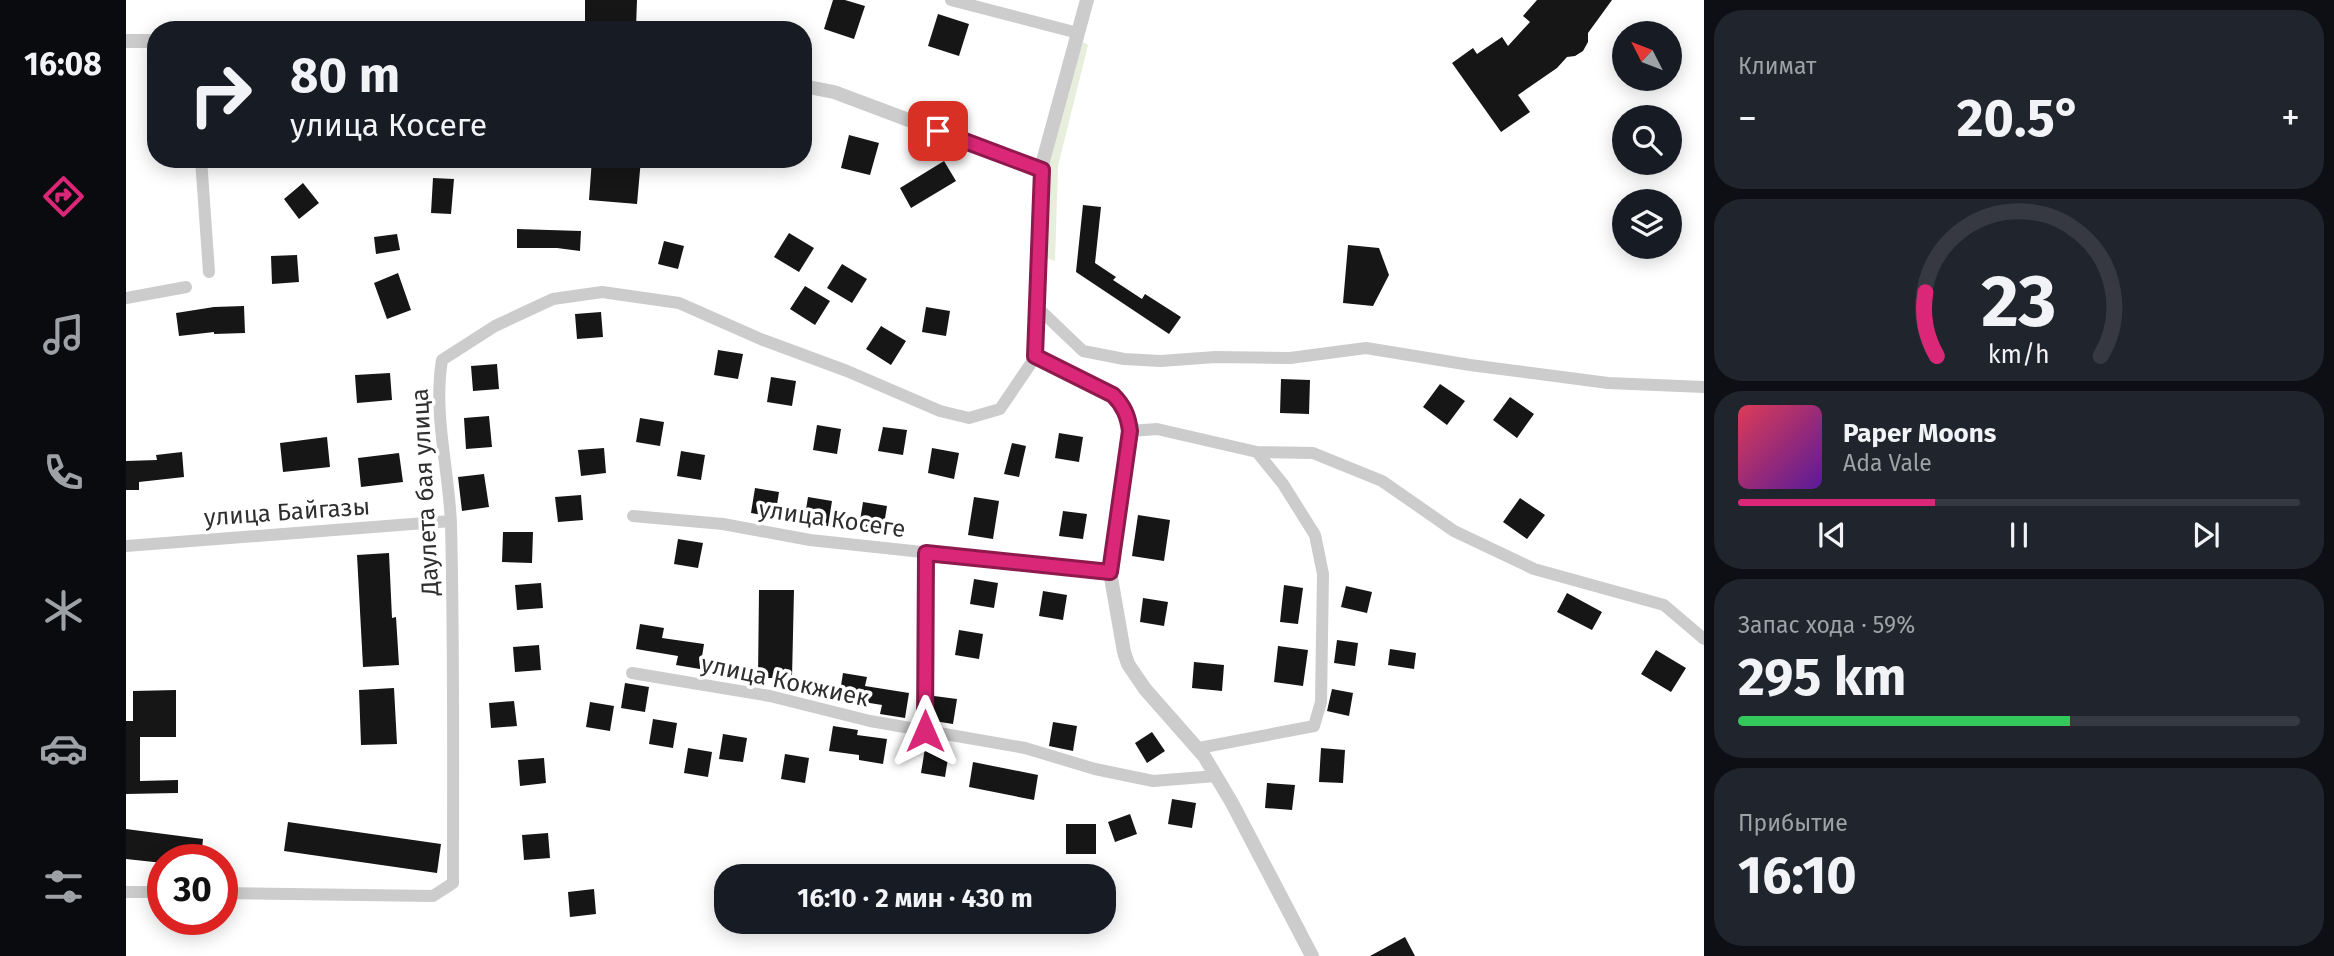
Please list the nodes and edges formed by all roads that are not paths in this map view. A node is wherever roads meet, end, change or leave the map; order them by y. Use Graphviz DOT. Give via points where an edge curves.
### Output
graph roads {
  1 [pos="951,0"];
  2 [pos="1087,0"];
  3 [pos="1078,33"];
  4 [pos="126,41"];
  5 [pos="147,41"];
  6 [pos="812,88"];
  7 [pos="202,168"];
  8 [pos="1042,170"];
  9 [pos="209,272"];
  10 [pos="186,287"];
  11 [pos="126,298"];
  12 [pos="1038,308"];
  13 [pos="1035,356"];
  14 [pos="1704,387"];
  15 [pos="1130,431"];
  16 [pos="1257,452"];
  17 [pos="632,516"];
  18 [pos="451,521"];
  19 [pos="126,546"];
  20 [pos="926,553"];
  21 [pos="1110,572"];
  22 [pos="1704,639"];
  23 [pos="632,673"];
  24 [pos="925,731"];
  25 [pos="1199,748"];
  26 [pos="1216,776"];
  27 [pos="126,892"];
  28 [pos="147,892"];
  29 [pos="238,893"];
  30 [pos="1312,956"];
  1 -- 3 [label="street"];
  2 -- 3 [label="street"];
  3 -- 8 [label="street"];
  4 -- 5 [label="street"];
  6 -- 8 [label="street"];
  7 -- 9 [label="street"];
  8 -- 12 [label="street"];
  10 -- 11 [label="street"];
  12 -- 13 [label="street"];
  12 -- 14 [label="street" via="1083,351 1124,359 1290,358 1366,348 1608,383"];
  13 -- 15 [label="street" via="1113,395 1127,414"];
  13 -- 18 [label="street, Даулета бая улица" via="1000,409 969,418 940,411 680,303 603,292 553,299 495,326 442,360 438,384"];
  15 -- 16 [label="street" via="1157,429"];
  15 -- 21 [label="street"];
  16 -- 22 [label="street" via="1313,453 1382,481 1454,531 1534,569 1664,605"];
  16 -- 25 [label="street" via="1315,535 1323,574 1321,702 1314,726"];
  17 -- 20 [label="street, улица Косеге"];
  18 -- 19 [label="street, улица Байгазы"];
  18 -- 29 [label="street, Даулета бая улица" via="453,883 433,895"];
  20 -- 21 [label="street, улица Косеге"];
  20 -- 24 [label="street"];
  21 -- 25 [label="street" via="1128,664 1145,690"];
  23 -- 24 [label="street, улица Кокжиек" via="770,696"];
  24 -- 26 [label="street, улица Кокжиек" via="1025,748 1153,781"];
  25 -- 26 [label="street"];
  26 -- 30 [label="street"];
  27 -- 28 [label="street"];
}
